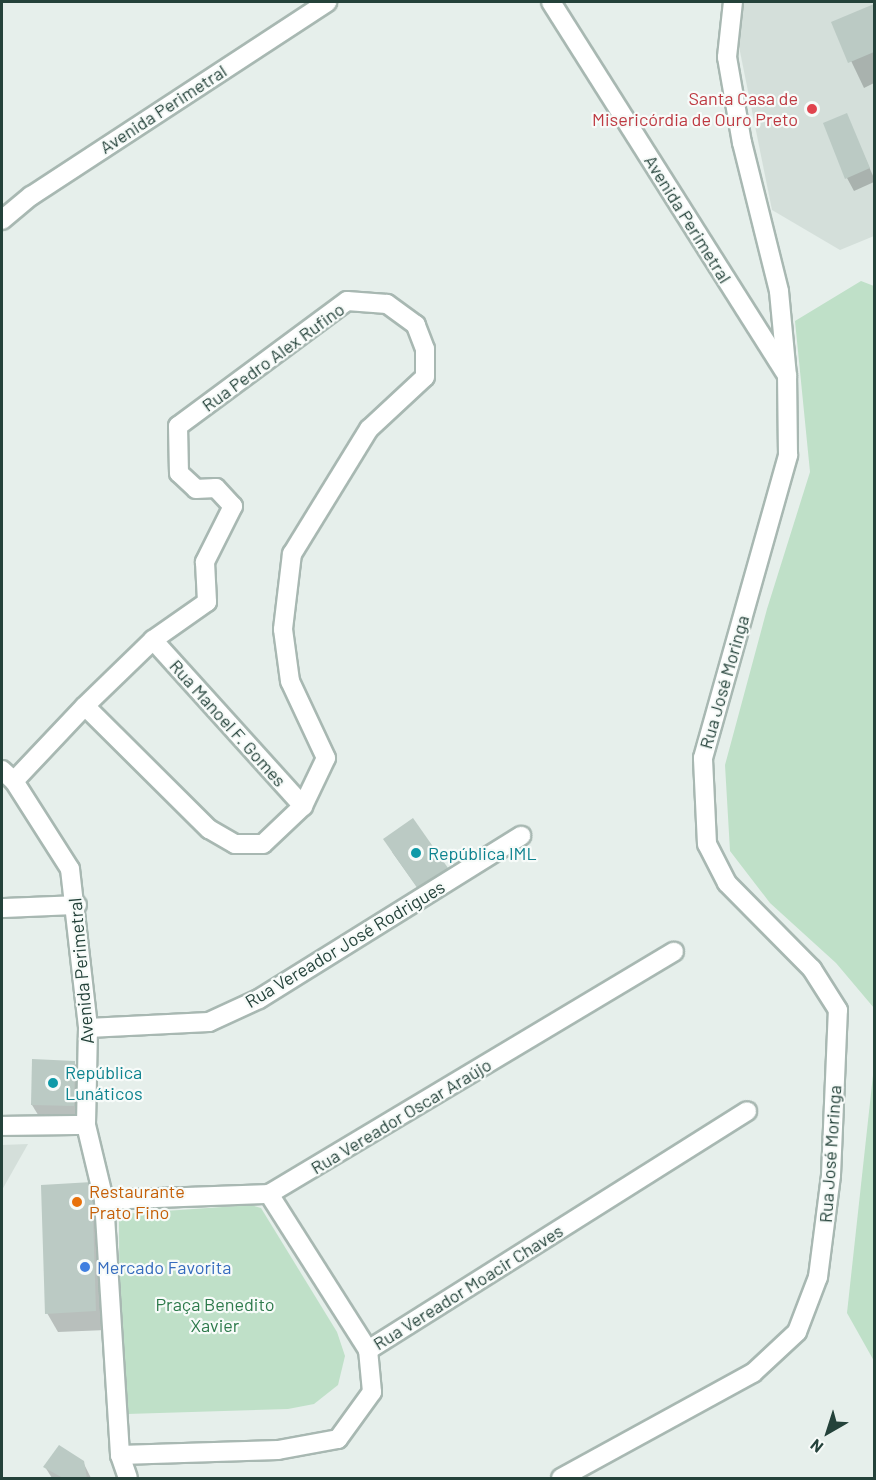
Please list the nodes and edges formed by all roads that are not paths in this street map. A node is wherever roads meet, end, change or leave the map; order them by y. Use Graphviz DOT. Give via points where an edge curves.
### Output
graph roads {
  1 [pos="327,2"];
  2 [pos="550,2"];
  3 [pos="733,2"];
  4 [pos="2,220"];
  5 [pos="787,376"];
  6 [pos="153,640"];
  7 [pos="85,706"];
  8 [pos="8,775"];
  9 [pos="303,806"];
  10 [pos="521,836"];
  11 [pos="77,905"];
  12 [pos="2,908"];
  13 [pos="674,952"];
  14 [pos="88,1028"];
  15 [pos="747,1111"];
  16 [pos="86,1125"];
  17 [pos="2,1126"];
  18 [pos="269,1194"];
  19 [pos="104,1200"];
  20 [pos="368,1350"];
  21 [pos="120,1455"];
  22 [pos="128,1479"];
  23 [pos="561,1479"];
  1 -- 4 [label="street, Avenida Perimetral" via="31,196"];
  2 -- 5 [label="street, Avenida Perimetral"];
  3 -- 5 [label="street, Rua José Moringa" via="727,57 742,143 780,291"];
  5 -- 23 [label="street, Rua José Moringa" via="788,455 703,759 707,844 727,883 812,969 838,1010 831,1175 818,1277 796,1332 753,1373"];
  6 -- 7 [label="street"];
  6 -- 9 [label="street, Rua Manoel F. Gomes"];
  6 -- 9 [label="street, Rua Pedro Alex Rufino" via="207,602 206,562 233,506 216,488 196,489 179,473 178,426 346,301 387,304 416,325 425,349 425,376 369,429 292,554 283,630 290,681 326,758"];
  7 -- 8 [label="street"];
  7 -- 9 [label="street, Rua Pedro Alex Rufino" via="209,829 236,844 263,844"];
  8 -- 11 [label="street, Avenida Perimetral" via="70,868"];
  10 -- 14 [label="street, Rua Vereador José Rodrigues" via="249,1004 209,1022"];
  11 -- 12 [label="street"];
  11 -- 14 [label="street, Avenida Perimetral"];
  13 -- 18 [label="street, Rua Vereador Oscar Araújo"];
  14 -- 16 [label="street, Avenida Perimetral"];
  15 -- 20 [label="street, Rua Vereador Moacir Chaves"];
  16 -- 17 [label="street"];
  16 -- 19 [label="street, Avenida Perimetral"];
  18 -- 19 [label="street, Rua Vereador Oscar Araújo"];
  18 -- 20 [label="street"];
  19 -- 21 [label="street, Avenida Perimetral"];
  20 -- 21 [label="street, Rua Vereador Moacir Chaves" via="372,1392 338,1438 278,1450"];
  21 -- 22 [label="street, Avenida Perimetral"];
}
